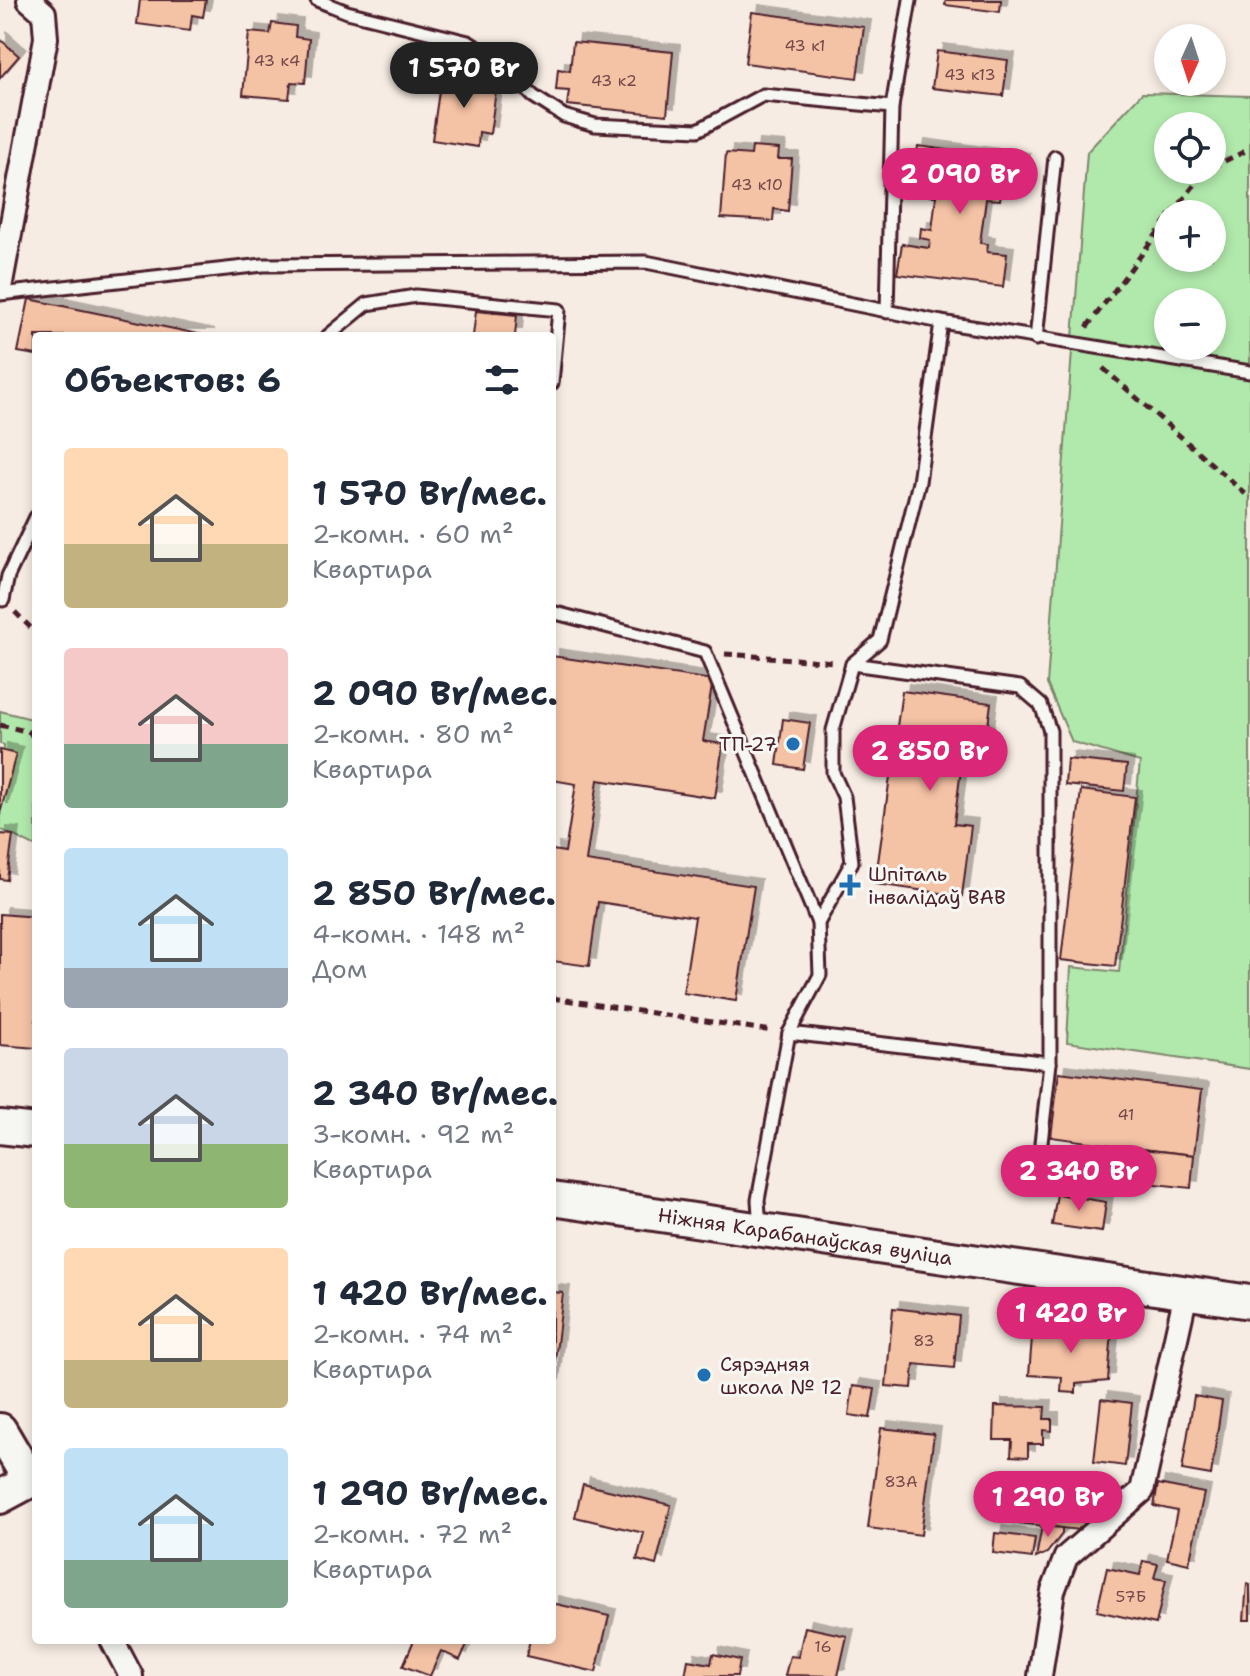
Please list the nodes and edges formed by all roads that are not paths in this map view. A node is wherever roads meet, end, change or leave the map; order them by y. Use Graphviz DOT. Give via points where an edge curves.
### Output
graph roads {
  1 [pos="29,0"];
  2 [pos="317,0"];
  3 [pos="910,0"];
  4 [pos="892,107"];
  5 [pos="1055,157"];
  6 [pos="0,291"];
  7 [pos="887,312"];
  8 [pos="941,322"];
  9 [pos="333,332"];
  10 [pos="1036,339"];
  11 [pos="556,341"];
  12 [pos="1250,372"];
  13 [pos="32,525"];
  14 [pos="3,600"];
  15 [pos="556,613"];
  16 [pos="852,664"];
  17 [pos="818,923"];
  18 [pos="789,1033"];
  19 [pos="1050,1063"];
  20 [pos="0,1127"];
  21 [pos="32,1131"];
  22 [pos="1041,1143"];
  23 [pos="556,1200"];
  24 [pos="760,1229"];
  25 [pos="1186,1293"];
  26 [pos="1250,1302"];
  27 [pos="0,1430"];
  28 [pos="32,1485"];
  29 [pos="32,1487"];
  30 [pos="0,1497"];
  31 [pos="114,1644"];
  32 [pos="131,1676"];
  33 [pos="1040,1676"];
  1 -- 6 [label="street" via="44,13 46,38"];
  2 -- 4 [label="lane" via="468,42 500,62 533,96 564,116 595,125 698,130 763,95"];
  3 -- 4 [label="lane"];
  4 -- 7 [label="lane"];
  5 -- 10 [label="lane"];
  6 -- 7 [label="lane" via="263,265 646,262"];
  7 -- 8 [label="lane"];
  8 -- 10 [label="lane"];
  8 -- 16 [label="lane" via="919,482 880,640"];
  9 -- 11 [label="lane" via="367,304 416,296 559,310"];
  10 -- 12 [label="lane"];
  13 -- 14 [label="lane" via="8,576"];
  15 -- 17 [label="lane" via="705,652"];
  16 -- 17 [label="lane" via="833,730 833,773 844,797 852,862"];
  16 -- 19 [label="lane" via="1020,687 1041,705 1050,731"];
  17 -- 18 [label="lane" via="820,975"];
  18 -- 19 [label="lane"];
  18 -- 24 [label="lane" via="758,1200"];
  19 -- 22 [label="lane"];
  20 -- 21 [label="main road"];
  23 -- 24 [label="main road, Ніжняя Карабанаўская вуліца"];
  24 -- 25 [label="main road, Ніжняя Карабанаўская вуліца"];
  25 -- 26 [label="main road, Ніжняя Карабанаўская вуліца"];
  25 -- 33 [label="street" via="1142,1491 1066,1557 1053,1591"];
  27 -- 28 [label="main road"];
  29 -- 30 [label="main road"];
  31 -- 32 [label="street"];
}
